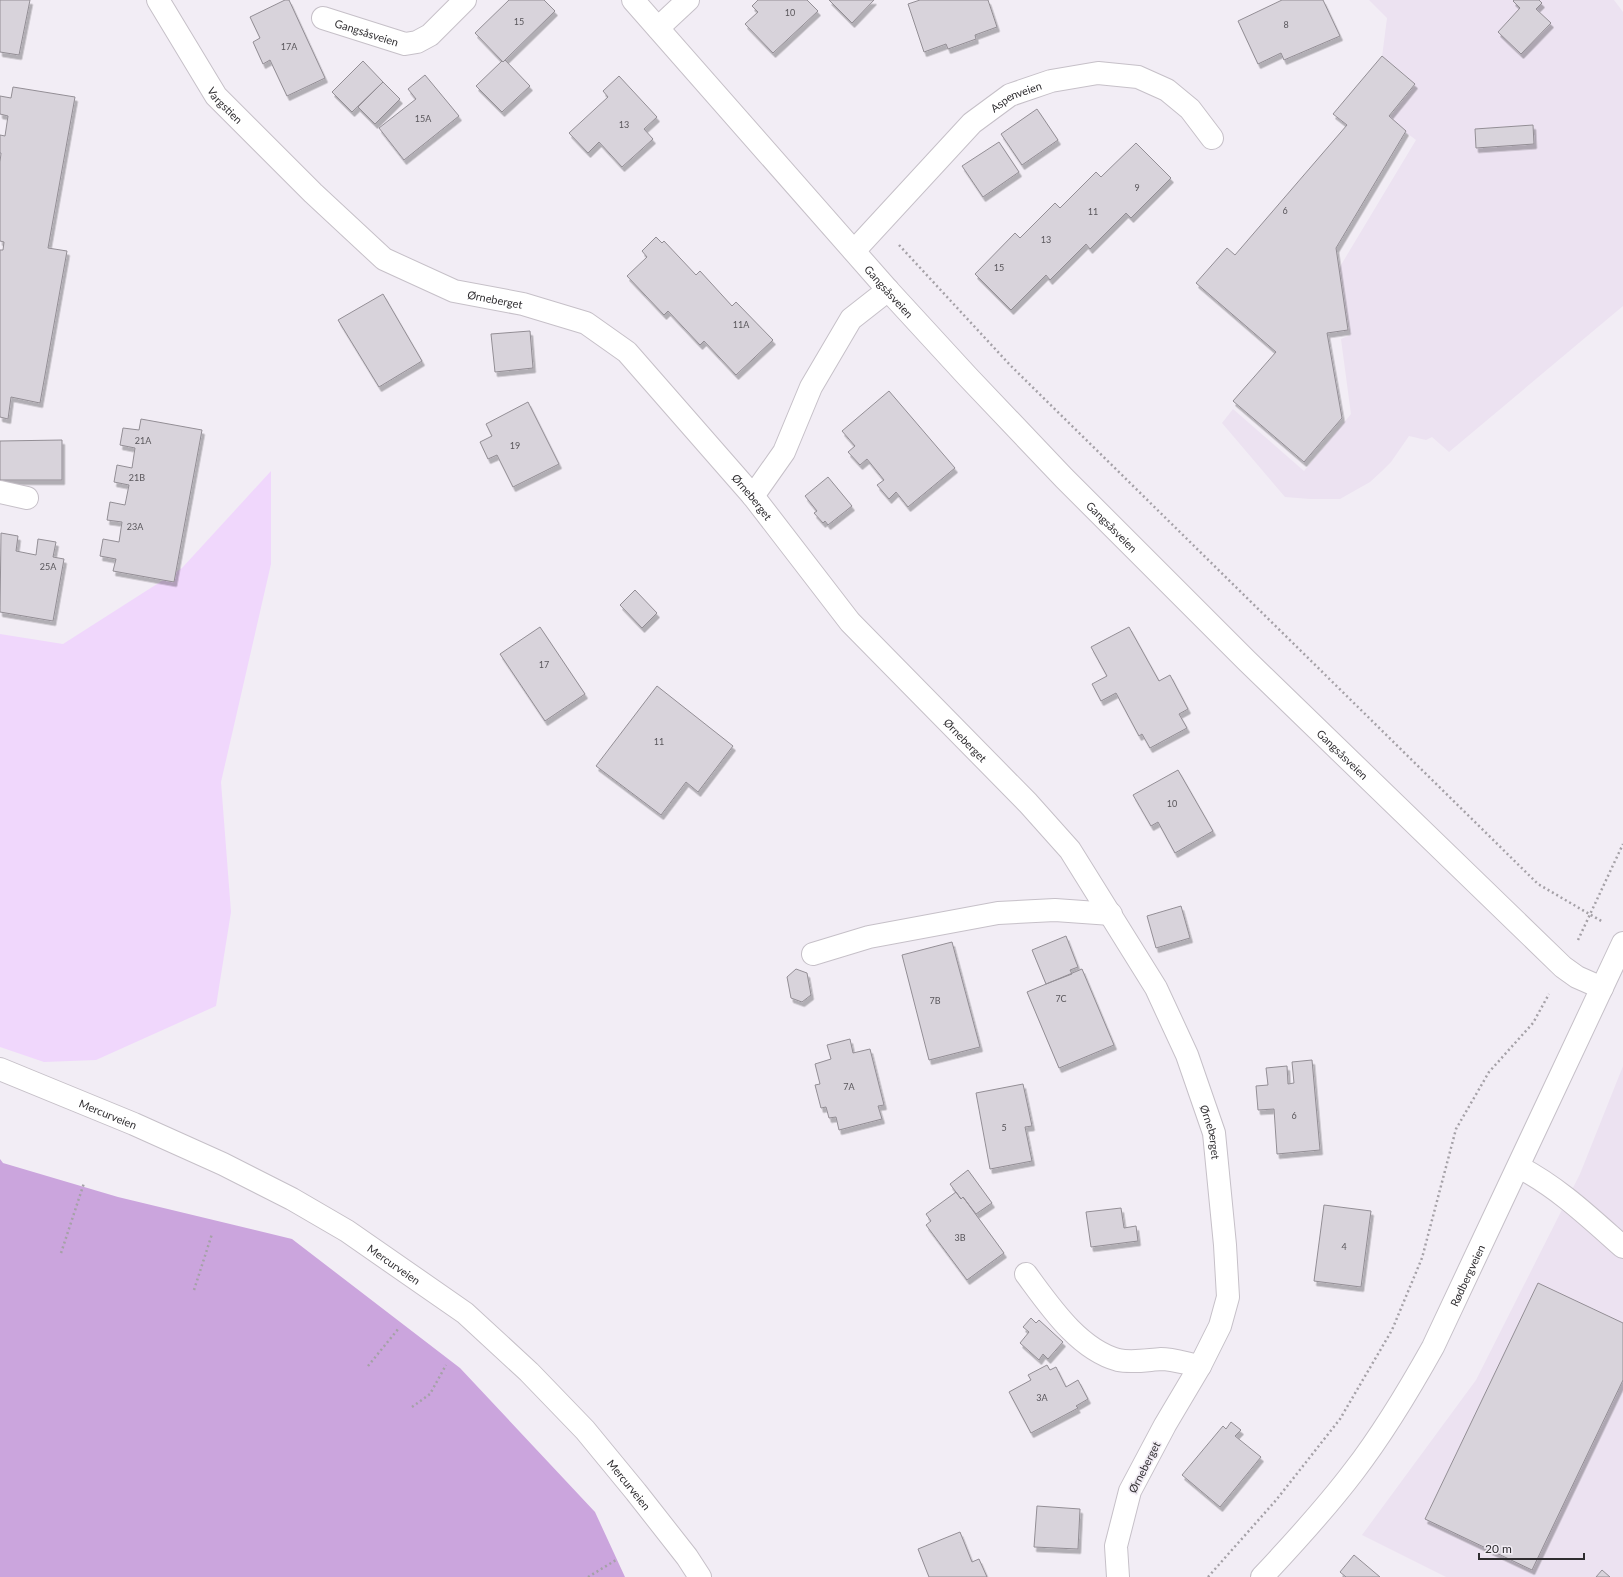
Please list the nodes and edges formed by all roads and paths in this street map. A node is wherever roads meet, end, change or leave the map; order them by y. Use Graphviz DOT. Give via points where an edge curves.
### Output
graph roads {
  1 [pos="158,0"];
  2 [pos="465,0"];
  3 [pos="633,0"];
  4 [pos="688,0"];
  5 [pos="323,18"];
  6 [pos="658,28"];
  7 [pos="1212,138"];
  8 [pos="313,193"];
  9 [pos="879,224"];
  10 [pos="854,251"];
  11 [pos="888,290"];
  12 [pos="0,492"];
  13 [pos="753,496"];
  14 [pos="27,498"];
  15 [pos="1623,844"];
  16 [pos="1111,914"];
  17 [pos="1590,914"];
  18 [pos="1608,925"];
  19 [pos="1578,940"];
  20 [pos="1623,943"];
  21 [pos="813,954"];
  22 [pos="1552,988"];
  23 [pos="1602,988"];
  24 [pos="0,1069"];
  25 [pos="1519,1166"];
  26 [pos="84,1183"];
  27 [pos="212,1234"];
  28 [pos="1623,1247"];
  29 [pos="61,1253"];
  30 [pos="1026,1274"];
  31 [pos="194,1290"];
  32 [pos="399,1328"];
  33 [pos="446,1365"];
  34 [pos="368,1366"];
  35 [pos="1200,1366"];
  36 [pos="412,1407"];
  37 [pos="616,1560"];
  38 [pos="588,1577"];
  39 [pos="700,1577"];
  40 [pos="1118,1577"];
  41 [pos="1208,1577"];
  42 [pos="1262,1577"];
  1 -- 8 [label="street, Vargstien" via="216,96"];
  2 -- 5 [label="street, Gangsåsveien" via="430,35 418,42 405,44"];
  3 -- 6 [label="street, Gangsåsveien"];
  4 -- 6 [label="street"];
  6 -- 10 [label="street, Gangsåsveien"];
  7 -- 9 [label="street, Aspenveien" via="1190,109 1167,90 1138,77 1098,73 1051,81 1010,95 972,123"];
  8 -- 13 [label="street, Ørneberget" via="384,259 454,291 523,304 586,323 627,352"];
  9 -- 10 [label="street, Aspenveien"];
  9 -- 17 [label="path" via="1010,365 1538,884"];
  10 -- 11 [label="street, Gangsåsveien"];
  11 -- 13 [label="street" via="851,319 811,387 784,452"];
  11 -- 23 [label="street, Gangsåsveien" via="1064,478 1247,661 1564,967 1577,977"];
  12 -- 14 [label="street"];
  13 -- 16 [label="street, Ørneberget" via="850,622 1028,803 1070,850"];
  15 -- 17 [label="path"];
  16 -- 21 [label="street" via="1056,910 998,913 869,938"];
  16 -- 35 [label="street, Ørneberget" via="1156,988 1186,1055 1214,1133 1228,1297 1220,1326"];
  17 -- 18 [label="path"];
  17 -- 19 [label="path"];
  20 -- 23 [label="street, Rødbergveien"];
  22 -- 41 [label="path" via="1533,1023 1489,1072 1456,1129 1419,1265 1392,1330 1340,1419 1277,1499"];
  23 -- 25 [label="street, Rødbergveien"];
  24 -- 39 [label="street, Mercurveien" via="141,1127 292,1199 347,1231 465,1313 529,1372 585,1430"];
  25 -- 28 [label="street" via="1542,1179"];
  25 -- 42 [label="street, Rødbergveien" via="1433,1347 1401,1404 1355,1471"];
  26 -- 29 [label="path"];
  27 -- 31 [label="path"];
  30 -- 35 [label="street" via="1059,1319 1091,1347 1106,1356 1134,1362 1163,1359"];
  32 -- 34 [label="path"];
  33 -- 36 [label="path" via="430,1394"];
  35 -- 40 [label="street, Ørneberget" via="1130,1491 1116,1546"];
  37 -- 38 [label="path"];
}
